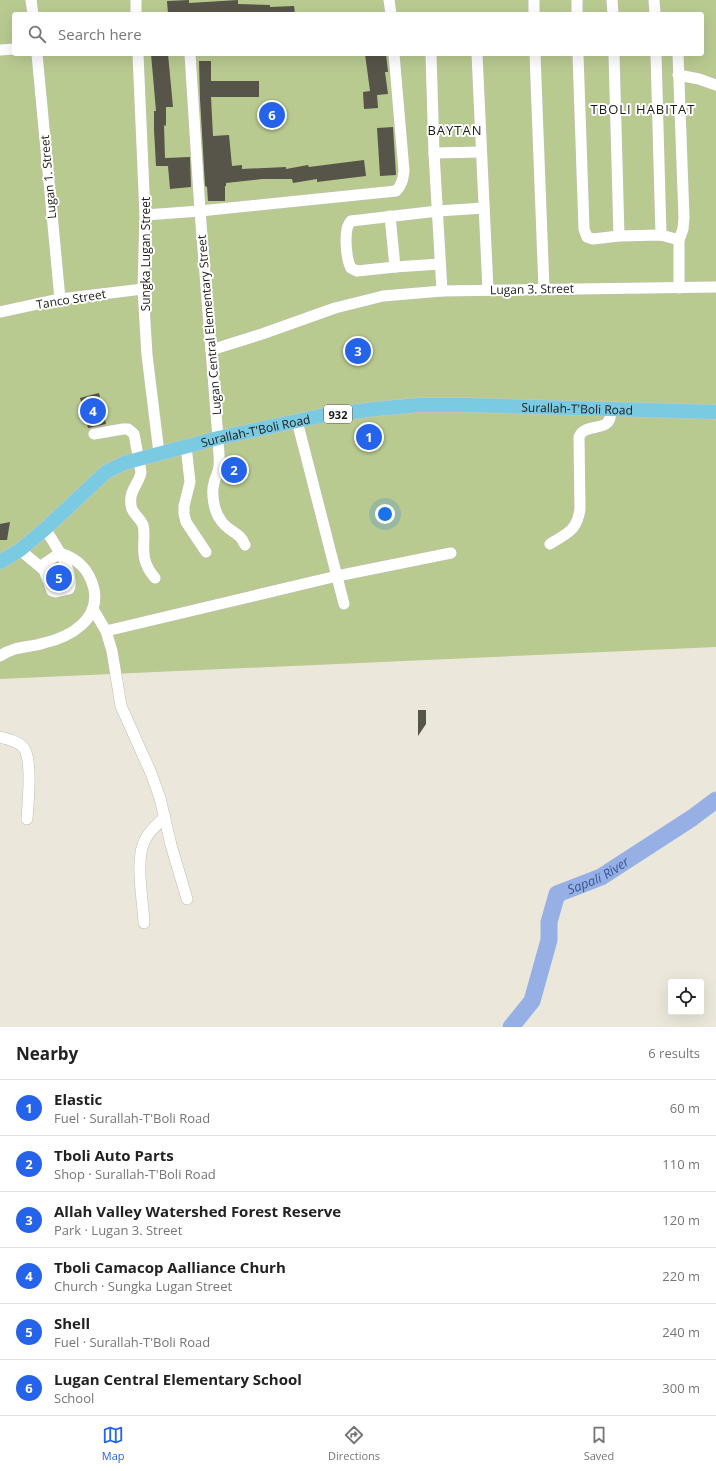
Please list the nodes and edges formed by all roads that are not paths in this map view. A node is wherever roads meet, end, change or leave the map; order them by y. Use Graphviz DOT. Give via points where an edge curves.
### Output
graph roads {
  1 [pos="31,0"];
  2 [pos="136,0"];
  3 [pos="389,0"];
  4 [pos="534,0"];
  5 [pos="577,0"];
  6 [pos="612,0"];
  7 [pos="654,0"];
  8 [pos="33,12"];
  9 [pos="136,12"];
  10 [pos="390,12"];
  11 [pos="534,12"];
  12 [pos="577,12"];
  13 [pos="613,12"];
  14 [pos="655,12"];
  15 [pos="12,49"];
  16 [pos="0,50"];
  17 [pos="37,56"];
  18 [pos="138,56"];
  19 [pos="190,56"];
  20 [pos="394,56"];
  21 [pos="431,56"];
  22 [pos="477,56"];
  23 [pos="535,56"];
  24 [pos="578,56"];
  25 [pos="614,56"];
  26 [pos="656,56"];
  27 [pos="678,56"];
  28 [pos="678,75"];
  29 [pos="716,85"];
  30 [pos="481,152"];
  31 [pos="434,153"];
  32 [pos="484,208"];
  33 [pos="438,210"];
  34 [pos="200,211"];
  35 [pos="145,215"];
  36 [pos="390,216"];
  37 [pos="661,235"];
  38 [pos="619,236"];
  39 [pos="679,240"];
  40 [pos="440,264"];
  41 [pos="395,267"];
  42 [pos="716,287"];
  43 [pos="680,288"];
  44 [pos="143,289"];
  45 [pos="544,289"];
  46 [pos="488,290"];
  47 [pos="442,291"];
  48 [pos="60,300"];
  49 [pos="0,312"];
  50 [pos="211,350"];
  51 [pos="611,409"];
  52 [pos="716,412"];
  53 [pos="297,421"];
  54 [pos="94,434"];
  55 [pos="218,438"];
  56 [pos="186,446"];
  57 [pos="159,453"];
  58 [pos="139,458"];
  59 [pos="45,529"];
  60 [pos="245,544"];
  61 [pos="550,544"];
  62 [pos="20,550"];
  63 [pos="206,552"];
  64 [pos="60,553"];
  65 [pos="451,553"];
  66 [pos="0,562"];
  67 [pos="40,566"];
  68 [pos="337,576"];
  69 [pos="155,578"];
  70 [pos="344,604"];
  71 [pos="93,610"];
  72 [pos="106,631"];
  73 [pos="0,656"];
  74 [pos="0,737"];
  75 [pos="165,817"];
  76 [pos="27,818"];
  77 [pos="187,899"];
  78 [pos="144,923"];
  1 -- 8 [label="street"];
  2 -- 9 [label="street"];
  3 -- 10 [label="street"];
  4 -- 11 [label="street"];
  5 -- 12 [label="street"];
  6 -- 13 [label="street"];
  7 -- 14 [label="street"];
  15 -- 16 [label="street"];
  17 -- 48 [label="street, Lugan 1. Street"];
  18 -- 35 [label="street, Sungka Lugan Street"];
  19 -- 34 [label="street, Lugan Central Elementary Street"];
  20 -- 34 [label="street" via="404,171 403,180 396,191"];
  21 -- 31 [label="street"];
  22 -- 30 [label="street"];
  23 -- 45 [label="street"];
  24 -- 38 [label="street" via="584,229 587,237 593,239"];
  25 -- 38 [label="street"];
  26 -- 37 [label="street"];
  27 -- 28 [label="street"];
  28 -- 29 [label="street"];
  28 -- 39 [label="street" via="684,218"];
  30 -- 31 [label="street"];
  30 -- 32 [label="street"];
  31 -- 33 [label="street"];
  32 -- 33 [label="street"];
  32 -- 46 [label="street"];
  33 -- 36 [label="street"];
  33 -- 40 [label="street"];
  34 -- 35 [label="street"];
  34 -- 50 [label="street, Lugan Central Elementary Street"];
  35 -- 44 [label="street, Sungka Lugan Street"];
  36 -- 41 [label="street"];
  36 -- 41 [label="street" via="351,221 348,224 348,262 351,268 357,271"];
  37 -- 38 [label="street"];
  37 -- 39 [label="street"];
  39 -- 43 [label="street"];
  40 -- 41 [label="street"];
  40 -- 47 [label="street"];
  42 -- 43 [label="street, Lugan 3. Street"];
  43 -- 45 [label="street, Lugan 3. Street"];
  44 -- 48 [label="street, Tanco Street"];
  44 -- 57 [label="street, Sungka Lugan Street"];
  45 -- 46 [label="street, Lugan 3. Street"];
  46 -- 47 [label="street, Lugan 3. Street"];
  47 -- 50 [label="street, Lugan 3. Street" via="383,296 349,304"];
  48 -- 49 [label="street, Tanco Street"];
  50 -- 55 [label="street, Lugan Central Elementary Street"];
  51 -- 52 [label="main road, Surallah-T'Boli Road / 932"];
  51 -- 53 [label="main road, Surallah-T'Boli Road / 932" via="419,405"];
  51 -- 61 [label="street" via="608,423 585,430 579,437 579,520 570,531"];
  53 -- 55 [label="main road, Surallah-T'Boli Road / 932"];
  53 -- 68 [label="street"];
  54 -- 58 [label="street" via="123,429 132,431"];
  55 -- 56 [label="main road, Surallah-T'Boli Road / 932"];
  55 -- 60 [label="street, Lugan Central Elementary Street" via="219,466 214,483 214,502 218,518 223,525 243,538"];
  56 -- 57 [label="main road, Surallah-T'Boli Road / 932"];
  56 -- 63 [label="street" via="190,482 184,514 186,522"];
  57 -- 58 [label="main road, Surallah-T'Boli Road / 932"];
  58 -- 59 [label="main road, Surallah-T'Boli Road / 932" via="106,472"];
  58 -- 69 [label="street" via="141,477 133,491 132,508 143,525 143,554 148,570"];
  59 -- 62 [label="main road, Surallah-T'Boli Road / 932"];
  59 -- 64 [label="street"];
  62 -- 66 [label="main road, Surallah-T'Boli Road / 932"];
  62 -- 67 [label="street"];
  64 -- 67 [label="street"];
  64 -- 67 [label="street" via="69,576 70,585 67,590 51,590 46,574"];
  64 -- 71 [label="street" via="78,561 89,575 95,600"];
  65 -- 68 [label="street"];
  68 -- 70 [label="street"];
  68 -- 72 [label="street"];
  71 -- 72 [label="street"];
  71 -- 73 [label="street" via="80,627 65,636 42,644 15,648"];
  72 -- 75 [label="street" via="121,706 151,774"];
  74 -- 76 [label="street" via="18,743 27,755"];
  75 -- 77 [label="street"];
  75 -- 78 [label="street" via="145,838 141,850"];
}
